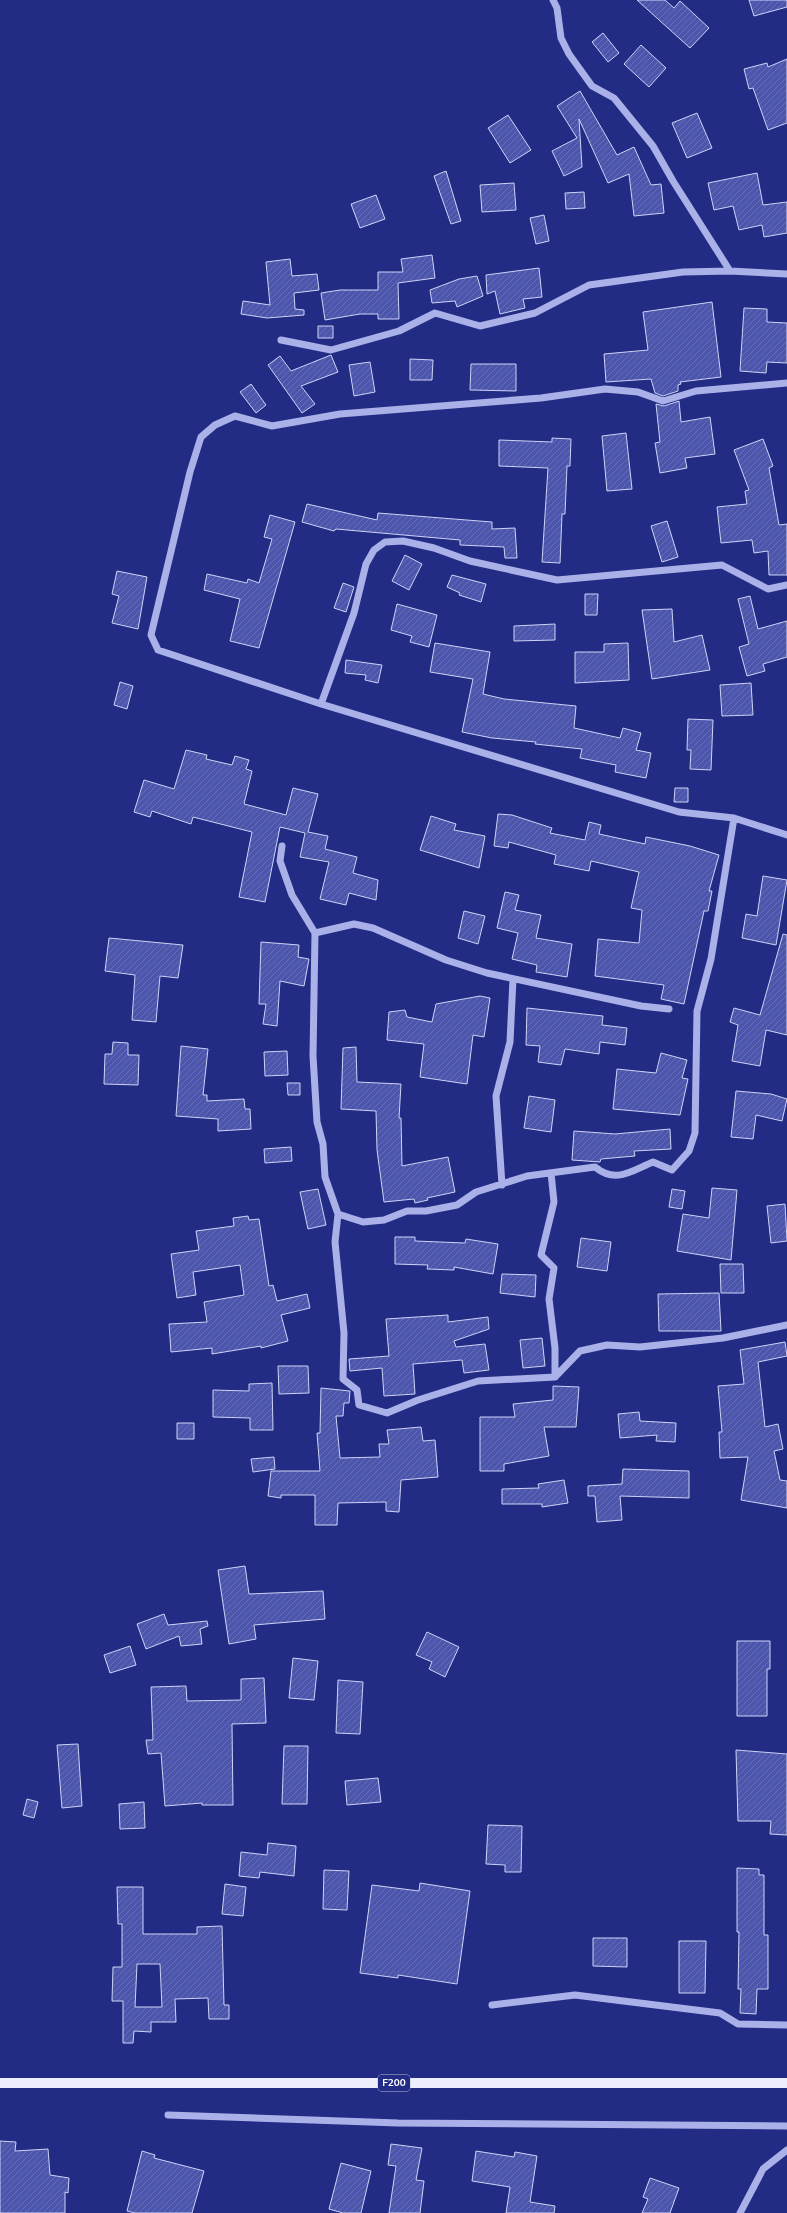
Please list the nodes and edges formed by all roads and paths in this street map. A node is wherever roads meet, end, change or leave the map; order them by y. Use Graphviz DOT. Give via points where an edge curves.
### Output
graph roads {
  1 [pos="553,0"];
  2 [pos="730,271"];
  3 [pos="787,274"];
  4 [pos="281,340"];
  5 [pos="787,383"];
  6 [pos="787,585"];
  7 [pos="321,704"];
  8 [pos="734,818"];
  9 [pos="787,835"];
  10 [pos="282,846"];
  11 [pos="315,933"];
  12 [pos="513,979"];
  13 [pos="669,1009"];
  14 [pos="550,1173"];
  15 [pos="502,1185"];
  16 [pos="338,1214"];
  17 [pos="787,1325"];
  18 [pos="555,1377"];
  19 [pos="492,2006"];
  20 [pos="787,2025"];
  21 [pos="787,2082"];
  22 [pos="0,2084"];
  23 [pos="168,2115"];
  24 [pos="787,2126"];
  25 [pos="787,2150"];
  26 [pos="740,2213"];
  1 -- 2 [label="street" via="557,8 561,38 569,54 592,86 614,98 653,146"];
  2 -- 3 [label="street"];
  2 -- 4 [label="street" via="683,272 589,285 535,314 480,326 435,313 399,331 332,350"];
  5 -- 7 [label="street" via="696,391 663,401 638,392 605,389 541,398 340,414 272,426 235,416 215,425 201,438 190,472 151,636 158,650"];
  6 -- 7 [label="street" via="768,589 722,565 557,580 470,561 422,545 403,541 385,542 374,550 366,564 354,613"];
  7 -- 8 [label="street" via="679,812"];
  8 -- 9 [label="street"];
  8 -- 14 [label="street" via="711,959 698,1010 695,1133 689,1151 672,1170 653,1162 618,1176 604,1174 595,1166"];
  10 -- 11 [label="street" via="280,861 292,895"];
  11 -- 12 [label="street" via="354,924 373,928 446,960"];
  11 -- 16 [label="street" via="313,1056 317,1122 323,1144 325,1177"];
  12 -- 13 [label="street" via="641,1006"];
  12 -- 15 [label="street" via="510,1042 496,1096"];
  14 -- 15 [label="street" via="527,1176"];
  14 -- 18 [label="street" via="554,1202 541,1255 554,1268 549,1299 555,1348"];
  15 -- 16 [label="street" via="476,1192 457,1205 426,1211 407,1211 384,1220 363,1222"];
  16 -- 18 [label="street" via="335,1242 344,1333 343,1379 357,1390 359,1405 387,1413 478,1381"];
  17 -- 18 [label="street" via="723,1338 640,1347 607,1346 580,1350"];
  19 -- 20 [label="street" via="575,1995 720,2013 738,2024"];
  21 -- 22 [label="main road, F200"];
  23 -- 24 [label="street" via="391,2123"];
  25 -- 26 [label="street" via="763,2169"];
}
